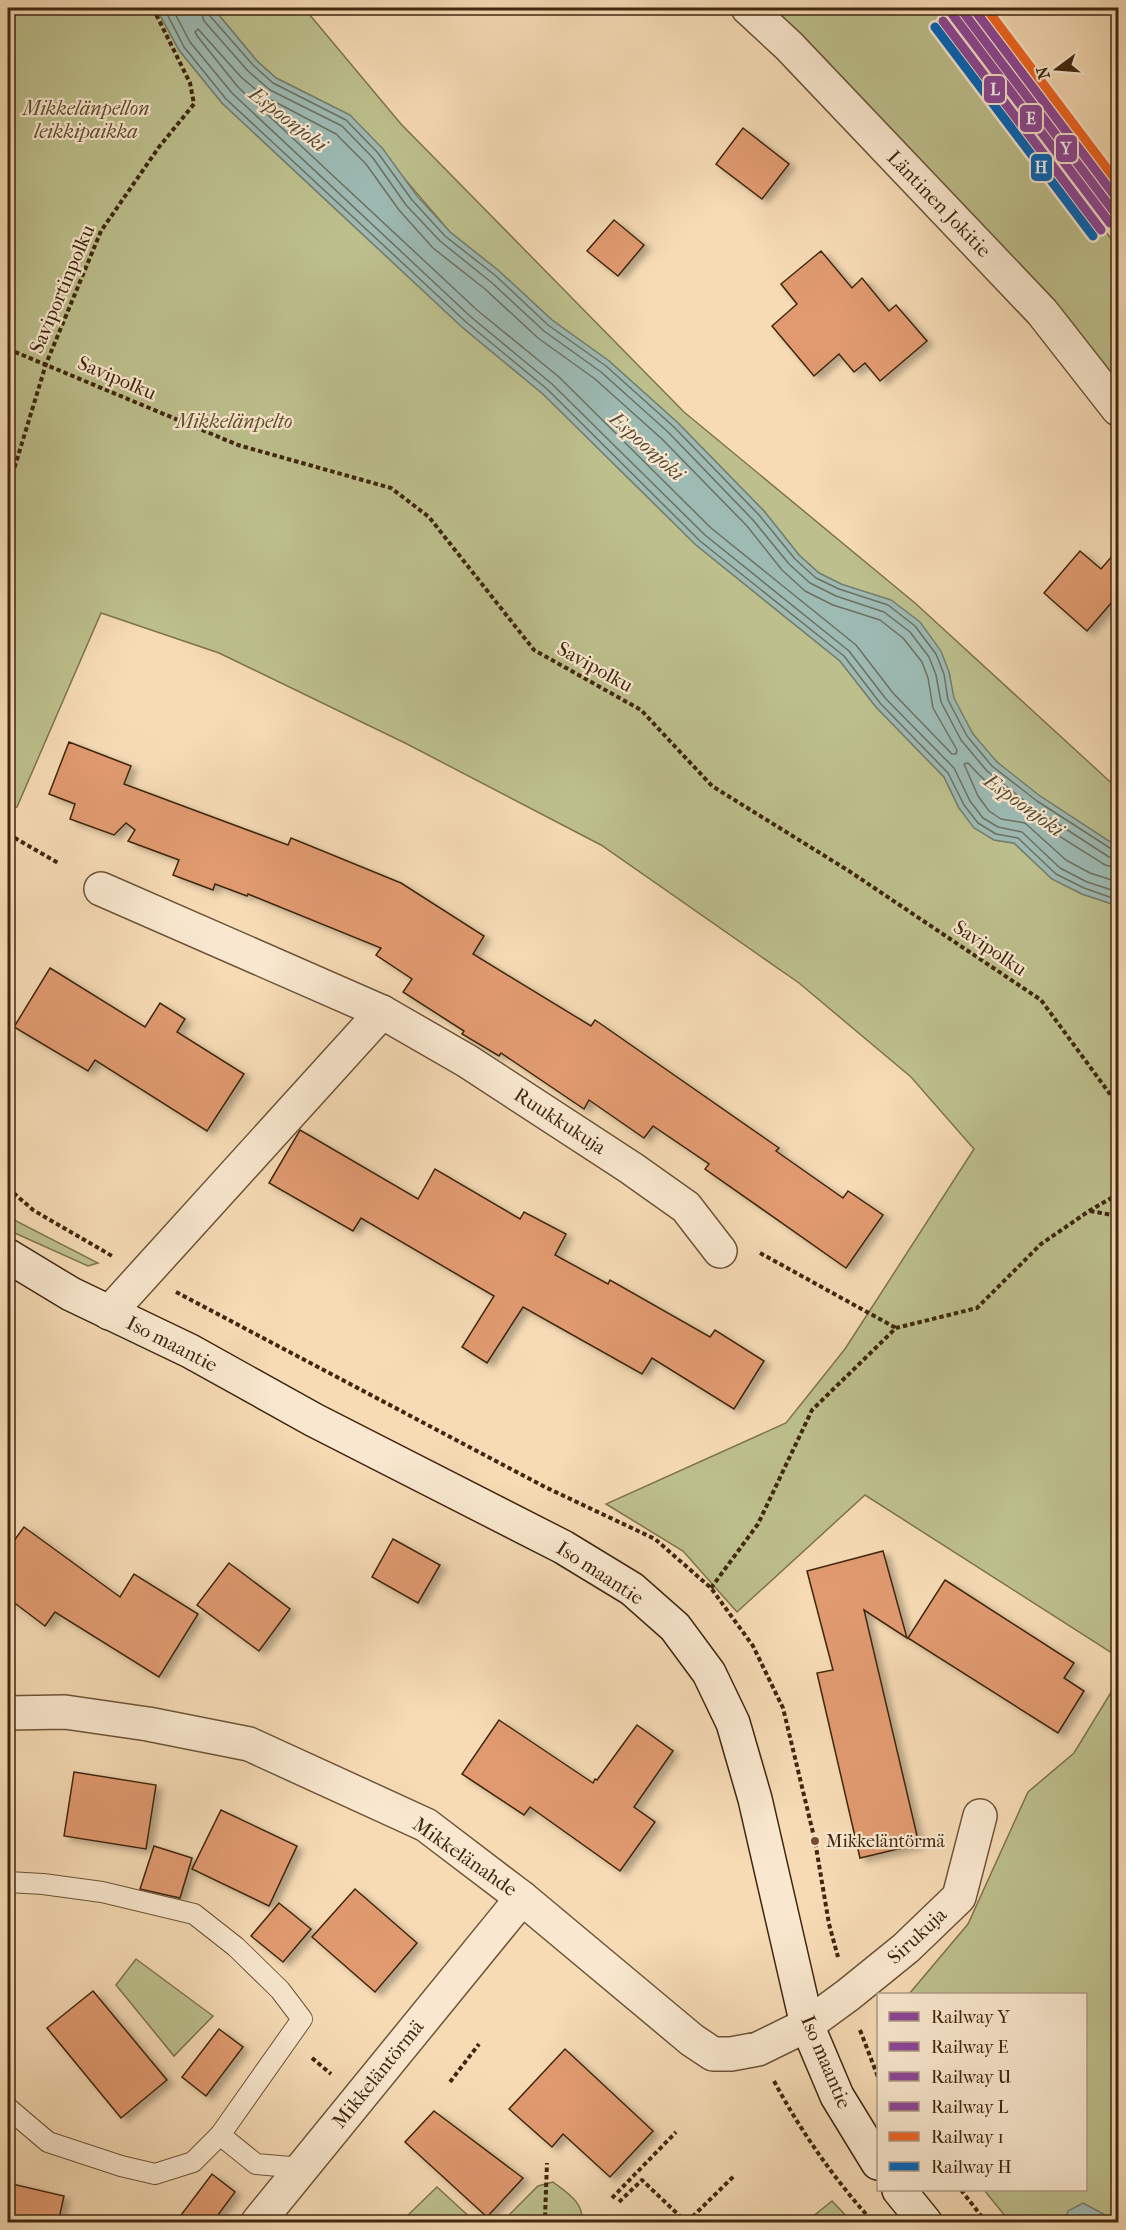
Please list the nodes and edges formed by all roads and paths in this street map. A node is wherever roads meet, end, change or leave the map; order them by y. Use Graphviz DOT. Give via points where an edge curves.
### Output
graph roads {
  1 [pos="153,8"];
  2 [pos="748,8"];
  3 [pos="8,349"];
  4 [pos="46,364"];
  5 [pos="1119,410"];
  6 [pos="8,489"];
  7 [pos="8,834"];
  8 [pos="58,863"];
  9 [pos="101,889"];
  10 [pos="382,1012"];
  11 [pos="1119,1105"];
  12 [pos="1119,1194"];
  13 [pos="1089,1211"];
  14 [pos="1119,1216"];
  15 [pos="720,1251"];
  16 [pos="760,1253"];
  17 [pos="8,1257"];
  18 [pos="109,1313"];
  19 [pos="896,1328"];
  20 [pos="711,1588"];
  21 [pos="8,1713"];
  22 [pos="980,1816"];
  23 [pos="8,1882"];
  24 [pos="522,1898"];
  25 [pos="807,2025"];
  26 [pos="288,2038"];
  27 [pos="479,2044"];
  28 [pos="450,2082"];
  29 [pos="359,2098"];
  30 [pos="8,2108"];
  31 [pos="794,2119"];
  32 [pos="676,2132"];
  33 [pos="220,2135"];
  34 [pos="877,2160"];
  35 [pos="547,2163"];
  36 [pos="302,2168"];
  37 [pos="735,2175"];
  38 [pos="900,2191"];
  39 [pos="963,2191"];
  40 [pos="612,2198"];
  41 [pos="620,2202"];
  42 [pos="258,2223"];
  43 [pos="540,2223"];
  44 [pos="687,2223"];
  45 [pos="873,2223"];
  46 [pos="925,2223"];
  47 [pos="986,2223"];
  1 -- 4 [label="path, Saviportinpolku" via="190,83 194,104 101,231"];
  2 -- 5 [label="street, Läntinen Jokitie" via="789,46 1042,312"];
  3 -- 4 [label="path, Savipolku"];
  4 -- 6 [label="path, Saviportinpolku"];
  4 -- 11 [label="path, Savipolku" via="238,445 391,488 429,517 534,650 642,710 712,786 849,871 1041,1000"];
  7 -- 8 [label="path"];
  9 -- 10 [label="street, Ruukkukuja"];
  10 -- 15 [label="street, Ruukkukuja" via="477,1067 666,1192 686,1207"];
  10 -- 18 [label="street"];
  12 -- 13 [label="path"];
  13 -- 14 [label="path"];
  13 -- 19 [label="path" via="1041,1244 977,1308"];
  16 -- 19 [label="path"];
  17 -- 18 [label="street, Iso maantie"];
  18 -- 25 [label="street, Iso maantie" via="190,1351 314,1420 563,1547 632,1588 675,1627 709,1673 733,1723 755,1799"];
  19 -- 20 [label="path" via="812,1410 758,1524"];
  21 -- 24 [label="street, Mikkelänahde" via="65,1712 249,1744 426,1826"];
  22 -- 25 [label="street, Sirukuja" via="959,1897 906,1948"];
  23 -- 26 [label="lane" via="102,1892 194,1914 236,1947 280,1990 302,2019"];
  24 -- 25 [label="street, Mikkelänahde" via="713,2054 758,2049"];
  24 -- 29 [label="street, Mikkeläntörmä"];
  25 -- 34 [label="street, Iso maantie" via="837,2096"];
  26 -- 29 [label="path"];
  26 -- 33 [label="lane"];
  27 -- 28 [label="path"];
  29 -- 36 [label="street, Mikkeläntörmä"];
  30 -- 33 [label="lane" via="48,2142 155,2174 193,2162"];
  31 -- 45 [label="path"];
  32 -- 40 [label="path"];
  33 -- 36 [label="lane" via="256,2164"];
  35 -- 43 [label="path" via="545,2216"];
  36 -- 42 [label="street, Mikkeläntörmä"];
  37 -- 44 [label="path"];
  38 -- 46 [label="street"];
  39 -- 47 [label="path"];
  41 -- 44 [label="path" via="642,2180"];
}
